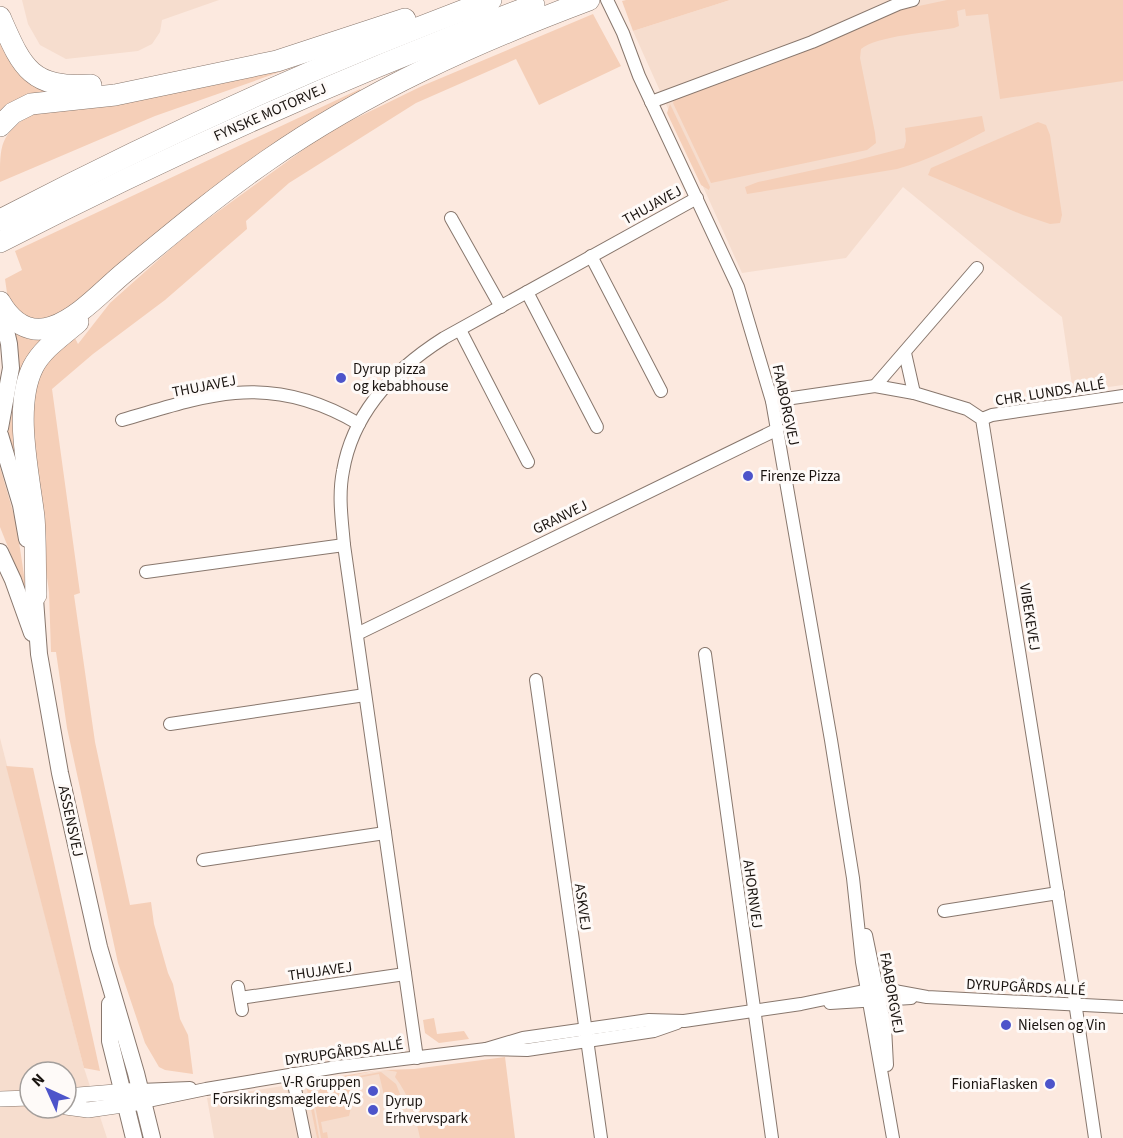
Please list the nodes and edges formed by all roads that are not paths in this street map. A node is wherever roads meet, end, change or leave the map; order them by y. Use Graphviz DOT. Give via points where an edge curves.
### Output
graph roads {
  1 [pos="459,0"];
  2 [pos="491,0"];
  3 [pos="547,0"];
  4 [pos="589,0"];
  5 [pos="607,0"];
  6 [pos="913,0"];
  7 [pos="0,16"];
  8 [pos="193,78"];
  9 [pos="651,102"];
  10 [pos="0,126"];
  11 [pos="218,198"];
  12 [pos="697,198"];
  13 [pos="451,218"];
  14 [pos="0,220"];
  15 [pos="0,242"];
  16 [pos="591,256"];
  17 [pos="977,268"];
  18 [pos="527,292"];
  19 [pos="0,302"];
  20 [pos="501,307"];
  21 [pos="459,330"];
  22 [pos="905,352"];
  23 [pos="875,386"];
  24 [pos="661,391"];
  25 [pos="914,393"];
  26 [pos="1123,396"];
  27 [pos="772,401"];
  28 [pos="982,419"];
  29 [pos="122,420"];
  30 [pos="359,424"];
  31 [pos="597,427"];
  32 [pos="0,428"];
  33 [pos="778,429"];
  34 [pos="0,435"];
  35 [pos="528,462"];
  36 [pos="344,545"];
  37 [pos="0,552"];
  38 [pos="146,572"];
  39 [pos="36,594"];
  40 [pos="357,634"];
  41 [pos="39,654"];
  42 [pos="705,654"];
  43 [pos="536,680"];
  44 [pos="366,695"];
  45 [pos="170,724"];
  46 [pos="385,833"];
  47 [pos="203,860"];
  48 [pos="1058,893"];
  49 [pos="944,911"];
  50 [pos="405,974"];
  51 [pos="110,987"];
  52 [pos="874,995"];
  53 [pos="240,998"];
  54 [pos="1075,1005"];
  55 [pos="1123,1007"];
  56 [pos="754,1010"];
  57 [pos="587,1035"];
  58 [pos="417,1058"];
  59 [pos="292,1074"];
  60 [pos="78,1096"];
  61 [pos="141,1096"];
  62 [pos="124,1098"];
  63 [pos="78,1109"];
  64 [pos="134,1138"];
  65 [pos="152,1138"];
  66 [pos="304,1138"];
  67 [pos="601,1138"];
  68 [pos="772,1138"];
  69 [pos="893,1138"];
  70 [pos="1095,1138"];
  1 -- 8 [label="highway" via="278,61"];
  2 -- 14 [label="highway, FYNSKE MOTORVEJ" via="264,93"];
  3 -- 15 [label="highway, FYNSKE MOTORVEJ" via="271,110"];
  4 -- 11 [label="highway" via="424,68 317,128"];
  5 -- 9 [label="street, FAABORGVEJ"];
  6 -- 9 [label="street"];
  7 -- 8 [label="highway" via="25,66 48,82 70,86"];
  8 -- 10 [label="highway" via="115,96 31,104 13,113"];
  9 -- 12 [label="street, FAABORGVEJ"];
  11 -- 19 [label="highway" via="84,308 60,323 44,329 27,328 11,317"];
  11 -- 39 [label="highway" via="48,348 31,370 24,425 34,518"];
  12 -- 16 [label="street, THUJAVEJ"];
  12 -- 27 [label="street, FAABORGVEJ" via="738,287"];
  13 -- 20 [label="street"];
  16 -- 18 [label="street, THUJAVEJ"];
  16 -- 24 [label="street"];
  17 -- 22 [label="street"];
  18 -- 20 [label="street, THUJAVEJ"];
  18 -- 31 [label="street"];
  19 -- 32 [label="main road" via="11,368"];
  20 -- 21 [label="street, THUJAVEJ"];
  21 -- 30 [label="street, THUJAVEJ" via="416,356 394,376"];
  21 -- 35 [label="street"];
  22 -- 23 [label="street"];
  22 -- 25 [label="street"];
  23 -- 25 [label="street"];
  23 -- 27 [label="street"];
  25 -- 28 [label="street" via="967,409"];
  26 -- 28 [label="street, CHR. LUNDS ALLÉ"];
  27 -- 33 [label="street, FAABORGVEJ"];
  28 -- 48 [label="street, VIBEKEVEJ"];
  29 -- 30 [label="street, THUJAVEJ" via="210,397 259,393 304,399"];
  30 -- 36 [label="street, THUJAVEJ" via="343,470"];
  33 -- 40 [label="street, GRANVEJ"];
  33 -- 52 [label="street, FAABORGVEJ"];
  34 -- 39 [label="main road, ASSENSVEJ" via="21,505"];
  36 -- 38 [label="street"];
  36 -- 40 [label="street, THUJAVEJ"];
  37 -- 41 [label="main road, ASSENSVEJ"];
  39 -- 41 [label="main road, ASSENSVEJ"];
  40 -- 44 [label="street, THUJAVEJ"];
  41 -- 51 [label="main road, ASSENSVEJ" via="83,878"];
  42 -- 56 [label="street, AHORNVEJ"];
  43 -- 57 [label="street, ASKVEJ"];
  44 -- 45 [label="street"];
  44 -- 46 [label="street, THUJAVEJ"];
  46 -- 47 [label="street"];
  46 -- 50 [label="street, THUJAVEJ"];
  48 -- 49 [label="street"];
  48 -- 54 [label="street, VIBEKEVEJ"];
  50 -- 53 [label="street, THUJAVEJ"];
  50 -- 58 [label="street, THUJAVEJ"];
  51 -- 61 [label="main road, ASSENSVEJ"];
  51 -- 62 [label="main road, ASSENSVEJ" via="110,1041"];
  52 -- 54 [label="street, DYRUPGÅRDS ALLÉ"];
  52 -- 56 [label="street, DYRUPGÅRDS ALLÉ"];
  52 -- 69 [label="street, FAABORGVEJ"];
  54 -- 55 [label="street, DYRUPGÅRDS ALLÉ"];
  54 -- 70 [label="street, VIBEKEVEJ"];
  56 -- 57 [label="street, DYRUPGÅRDS ALLÉ" via="684,1021 649,1020"];
  56 -- 68 [label="street, AHORNVEJ"];
  57 -- 58 [label="street, DYRUPGÅRDS ALLÉ" via="527,1050 486,1049"];
  57 -- 67 [label="street, ASKVEJ"];
  58 -- 59 [label="street, DYRUPGÅRDS ALLÉ"];
  59 -- 61 [label="street, DYRUPGÅRDS ALLÉ"];
  59 -- 66 [label="street"];
  60 -- 62 [label="street"];
  61 -- 62 [label="street"];
  61 -- 65 [label="main road, ASSENSVEJ"];
  62 -- 63 [label="street" via="88,1110"];
  62 -- 64 [label="main road, ASSENSVEJ"];
}
